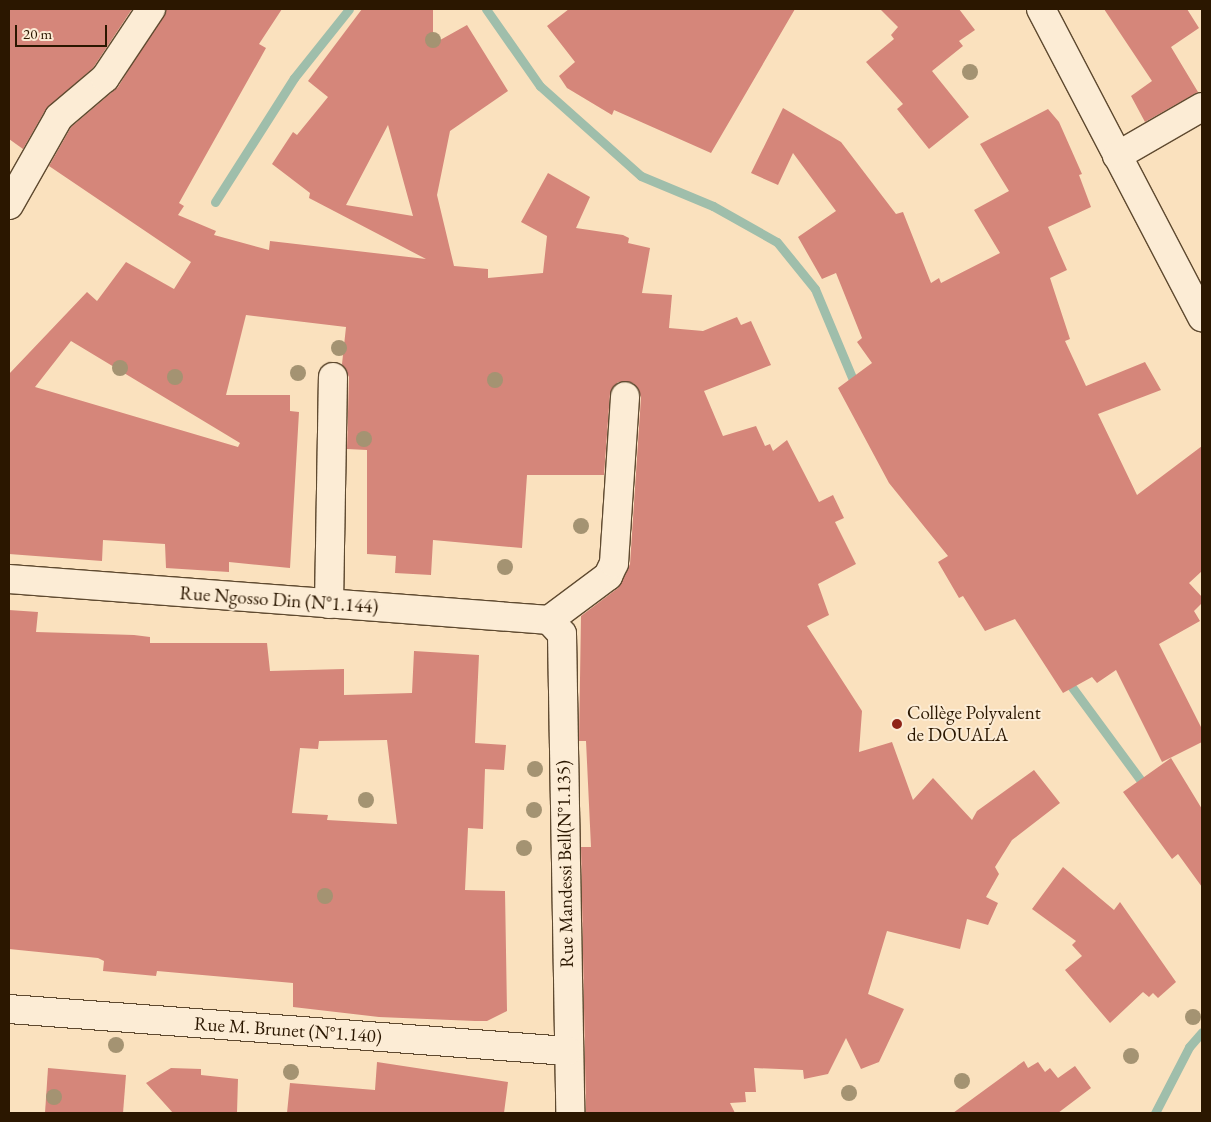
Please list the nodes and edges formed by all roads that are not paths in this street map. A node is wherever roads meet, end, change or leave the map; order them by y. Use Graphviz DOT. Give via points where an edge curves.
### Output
graph roads {
  1 [pos="151,9"];
  2 [pos="1051,14"];
  3 [pos="1202,107"];
  4 [pos="1117,156"];
  5 [pos="9,205"];
  6 [pos="1202,317"];
  7 [pos="333,377"];
  8 [pos="625,396"];
  9 [pos="9,580"];
  10 [pos="329,604"];
  11 [pos="549,620"];
  12 [pos="9,1009"];
  13 [pos="567,1051"];
  14 [pos="570,1113"];
  1 -- 5 [label="street" via="105,78 58,117"];
  2 -- 4 [label="street"];
  3 -- 4 [label="street"];
  4 -- 6 [label="street"];
  7 -- 10 [label="street"];
  8 -- 11 [label="street" via="614,563 608,576"];
  9 -- 10 [label="street, Rue Ngosso Din (N°1.144)"];
  10 -- 11 [label="street, Rue Ngosso Din (N°1.144)"];
  11 -- 13 [label="street, Rue Mandessi Bell(N°1.135)" via="562,634"];
  12 -- 13 [label="street, Rue M. Brunet (N°1.140)"];
  13 -- 14 [label="street, Rue Mandessi Bell(N°1.135)"];
}
